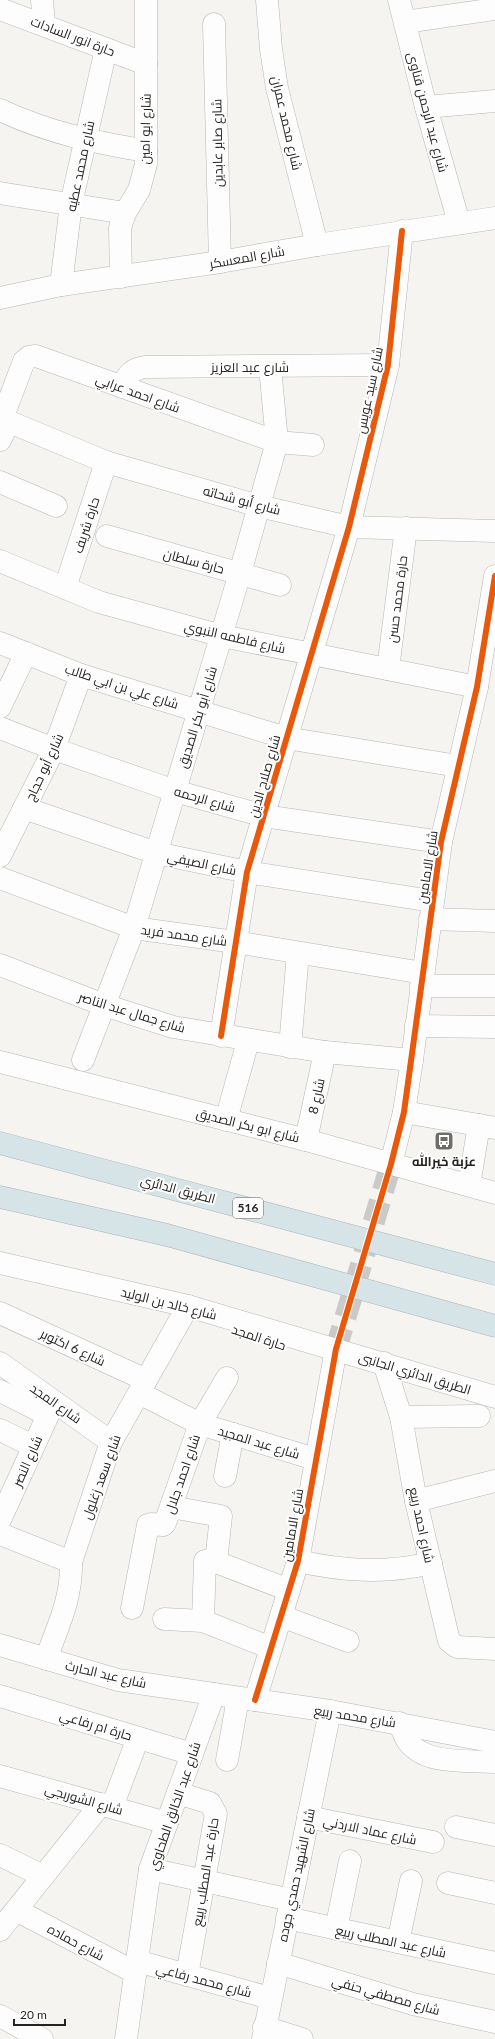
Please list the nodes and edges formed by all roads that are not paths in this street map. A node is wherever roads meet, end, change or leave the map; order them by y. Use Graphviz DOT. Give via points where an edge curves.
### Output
graph roads {
  1 [pos="42,0"];
  2 [pos="146,0"];
  3 [pos="267,0"];
  4 [pos="399,0"];
  5 [pos="0,9"];
  6 [pos="495,9"];
  7 [pos="404,22"];
  8 [pos="214,24"];
  9 [pos="44,25"];
  10 [pos="106,49"];
  11 [pos="146,64"];
  12 [pos="495,100"];
  13 [pos="426,107"];
  14 [pos="0,110"];
  15 [pos="86,140"];
  16 [pos="146,151"];
  17 [pos="0,193"];
  18 [pos="71,204"];
  19 [pos="126,213"];
  20 [pos="495,218"];
  21 [pos="459,223"];
  22 [pos="402,231"];
  23 [pos="318,245"];
  24 [pos="220,262"];
  25 [pos="121,277"];
  26 [pos="62,285"];
  27 [pos="0,298"];
  28 [pos="388,365"];
  29 [pos="270,367"];
  30 [pos="122,387"];
  31 [pos="3,425"];
  32 [pos="277,442"];
  33 [pos="313,445"];
  34 [pos="106,462"];
  35 [pos="0,482"];
  36 [pos="56,506"];
  37 [pos="259,506"];
  38 [pos="349,527"];
  39 [pos="406,528"];
  40 [pos="495,531"];
  41 [pos="107,536"];
  42 [pos="0,561"];
  43 [pos="240,573"];
  44 [pos="495,576"];
  45 [pos="280,585"];
  46 [pos="65,588"];
  47 [pos="222,636"];
  48 [pos="0,643"];
  49 [pos="26,653"];
  50 [pos="312,654"];
  51 [pos="388,669"];
  52 [pos="81,674"];
  53 [pos="477,687"];
  54 [pos="0,707"];
  55 [pos="198,711"];
  56 [pos="0,728"];
  57 [pos="286,738"];
  58 [pos="54,749"];
  59 [pos="458,766"];
  60 [pos="175,791"];
  61 [pos="24,808"];
  62 [pos="264,816"];
  63 [pos="441,842"];
  64 [pos="156,853"];
  65 [pos="0,856"];
  66 [pos="247,872"];
  67 [pos="0,878"];
  68 [pos="431,910"];
  69 [pos="495,921"];
  70 [pos="134,928"];
  71 [pos="235,942"];
  72 [pos="298,952"];
  73 [pos="0,965"];
  74 [pos="422,980"];
  75 [pos="495,986"];
  76 [pos="104,1005"];
  77 [pos="416,1026"];
  78 [pos="495,1027"];
  79 [pos="221,1036"];
  80 [pos="248,1041"];
  81 [pos="290,1047"];
  82 [pos="325,1052"];
  83 [pos="83,1060"];
  84 [pos="412,1060"];
  85 [pos="0,1062"];
  86 [pos="404,1112"];
  87 [pos="226,1120"];
  88 [pos="487,1127"];
  89 [pos="306,1140"];
  90 [pos="0,1143"];
  91 [pos="391,1164"];
  92 [pos="469,1185"];
  93 [pos="495,1192"];
  94 [pos="0,1197"];
  95 [pos="0,1263"];
  96 [pos="495,1274"];
  97 [pos="186,1309"];
  98 [pos="0,1313"];
  99 [pos="495,1326"];
  100 [pos="335,1355"];
  101 [pos="0,1363"];
  102 [pos="384,1363"];
  103 [pos="228,1378"];
  104 [pos="142,1387"];
  105 [pos="0,1391"];
  106 [pos="495,1397"];
  107 [pos="51,1408"];
  108 [pos="479,1416"];
  109 [pos="401,1417"];
  110 [pos="200,1424"];
  111 [pos="0,1430"];
  112 [pos="233,1434"];
  113 [pos="111,1442"];
  114 [pos="33,1446"];
  115 [pos="315,1459"];
  116 [pos="224,1476"];
  117 [pos="495,1481"];
  118 [pos="416,1501"];
  119 [pos="171,1507"];
  120 [pos="0,1520"];
  121 [pos="0,1534"];
  122 [pos="298,1561"];
  123 [pos="71,1562"];
  124 [pos="216,1562"];
  125 [pos="430,1563"];
  126 [pos="288,1590"];
  127 [pos="132,1608"];
  128 [pos="281,1616"];
  129 [pos="164,1619"];
  130 [pos="204,1621"];
  131 [pos="348,1641"];
  132 [pos="0,1645"];
  133 [pos="271,1648"];
  134 [pos="495,1649"];
  135 [pos="46,1659"];
  136 [pos="214,1694"];
  137 [pos="0,1696"];
  138 [pos="246,1699"];
  139 [pos="330,1711"];
  140 [pos="399,1723"];
  141 [pos="138,1738"];
  142 [pos="495,1742"];
  143 [pos="192,1754"];
  144 [pos="227,1760"];
  145 [pos="495,1762"];
  146 [pos="0,1776"];
  147 [pos="178,1792"];
  148 [pos="107,1806"];
  149 [pos="308,1817"];
  150 [pos="167,1823"];
  151 [pos="456,1827"];
  152 [pos="495,1835"];
  153 [pos="433,1842"];
  154 [pos="0,1855"];
  155 [pos="350,1861"];
  156 [pos="150,1869"];
  157 [pos="43,1876"];
  158 [pos="204,1881"];
  159 [pos="411,1881"];
  160 [pos="448,1883"];
  161 [pos="495,1893"];
  162 [pos="289,1909"];
  163 [pos="16,1910"];
  164 [pos="336,1929"];
  165 [pos="0,1930"];
  166 [pos="398,1942"];
  167 [pos="278,1963"];
  168 [pos="495,1963"];
  169 [pos="136,1967"];
  170 [pos="187,1975"];
  171 [pos="270,1998"];
  172 [pos="0,2016"];
  173 [pos="495,2022"];
  174 [pos="264,2033"];
  175 [pos="42,2039"];
  176 [pos="126,2039"];
  177 [pos="302,2039"];
  1 -- 9 [label="street"];
  2 -- 11 [label="street, شارع ابو امين"];
  3 -- 23 [label="street, شارع محمد عمران" via="277,88"];
  4 -- 7 [label="street, شارع عبد الرحمن قناوى"];
  5 -- 9 [label="street, حارة انور السادات"];
  6 -- 7 [label="street"];
  7 -- 13 [label="street, شارع عبد الرحمن قناوى"];
  8 -- 24 [label="street, شارع صابر عابدين"];
  9 -- 10 [label="street, حارة انور السادات"];
  10 -- 11 [label="street, حارة انور السادات"];
  10 -- 15 [label="street, شارع محمد عطيه"];
  11 -- 16 [label="street, شارع ابو امين"];
  12 -- 13 [label="street"];
  13 -- 21 [label="street, شارع عبد الرحمن قناوى"];
  14 -- 15 [label="street" via="28,123"];
  15 -- 16 [label="street"];
  15 -- 18 [label="street, شارع محمد عطيه"];
  16 -- 19 [label="street, شارع ابو امين" via="139,190"];
  17 -- 18 [label="street"];
  18 -- 19 [label="street"];
  18 -- 26 [label="street, شارع محمد عطيه"];
  19 -- 25 [label="street, شارع ابو امين" via="120,228"];
  20 -- 21 [label="street, شارع المعسكر"];
  21 -- 22 [label="street, شارع المعسكر"];
  22 -- 23 [label="street, شارع المعسكر"];
  22 -- 28 [label="street, شارع سيد عويس"];
  23 -- 24 [label="street, شارع المعسكر"];
  24 -- 25 [label="street, شارع المعسكر"];
  25 -- 26 [label="street, شارع المعسكر"];
  26 -- 27 [label="street, شارع المعسكر"];
  28 -- 29 [label="street, شارع عبد العزيز"];
  28 -- 38 [label="street, شارع سيد عويس"];
  29 -- 30 [label="street, شارع عبد العزيز" via="146,367 135,369 126,376"];
  29 -- 32 [label="street, شارع أبو بكر الصديق"];
  30 -- 31 [label="street, شارع احمد عرابي" via="36,356 29,357 24,361"];
  30 -- 32 [label="street, شارع احمد عرابي"];
  31 -- 34 [label="street, شارع أبو شحاته"];
  32 -- 33 [label="street, شارع احمد عرابي"];
  32 -- 37 [label="street, شارع أبو بكر الصديق"];
  34 -- 37 [label="street, شارع أبو شحاته"];
  34 -- 46 [label="street, حارة شريف"];
  35 -- 36 [label="street"];
  37 -- 38 [label="street, شارع أبو شحاته"];
  37 -- 43 [label="street, شارع أبو بكر الصديق"];
  38 -- 39 [label="street, شارع أبو شحاته"];
  38 -- 50 [label="street, شارع صلاح الدين"];
  39 -- 40 [label="street, شارع أبو شحاته"];
  39 -- 51 [label="street, حارة محمد حسن"];
  41 -- 43 [label="street, حارة سلطان"];
  42 -- 46 [label="street, شارع فاطمه النبوي"];
  43 -- 45 [label="street, حارة سلطان"];
  43 -- 47 [label="street, شارع أبو بكر الصديق"];
  44 -- 53 [label="street, شارع الامامين"];
  46 -- 47 [label="street, شارع فاطمه النبوي" via="99,602"];
  47 -- 50 [label="street, شارع فاطمه النبوي"];
  47 -- 55 [label="street, شارع أبو بكر الصديق"];
  48 -- 49 [label="street, شارع علي بن ابي طالب"];
  49 -- 52 [label="street, شارع علي بن ابي طالب"];
  49 -- 54 [label="street"];
  50 -- 51 [label="street, شارع فاطمه النبوي"];
  50 -- 57 [label="street, شارع صلاح الدين"];
  51 -- 53 [label="street, شارع فاطمه النبوي"];
  52 -- 55 [label="street, شارع علي بن ابي طالب"];
  52 -- 58 [label="street, شارع أبو حجاج"];
  53 -- 59 [label="street, شارع الامامين"];
  55 -- 57 [label="street, شارع علي بن ابي طالب"];
  55 -- 60 [label="street, شارع أبو بكر الصديق"];
  56 -- 58 [label="street, شارع الرحمه"];
  57 -- 59 [label="street, شارع علي بن ابي طالب"];
  57 -- 62 [label="street, شارع صلاح الدين"];
  58 -- 60 [label="street, شارع الرحمه"];
  58 -- 61 [label="street, شارع أبو حجاج"];
  59 -- 63 [label="street, شارع الامامين"];
  60 -- 62 [label="street, شارع الرحمه"];
  60 -- 64 [label="street, شارع أبو بكر الصديق"];
  61 -- 64 [label="street, شارع الصيفي"];
  61 -- 65 [label="street, شارع أبو حجاج"];
  62 -- 63 [label="street, شارع الرحمه"];
  62 -- 66 [label="street, شارع صلاح الدين"];
  63 -- 68 [label="street, شارع الامامين"];
  64 -- 66 [label="street, شارع الصيفي"];
  64 -- 70 [label="street, شارع أبو بكر الصديق"];
  66 -- 68 [label="street, شارع الصيفي"];
  66 -- 71 [label="street, شارع صلاح الدين"];
  67 -- 70 [label="street, شارع محمد فريد"];
  68 -- 69 [label="street, شارع الصيفي"];
  68 -- 74 [label="street, شارع الامامين"];
  70 -- 71 [label="street, شارع محمد فريد"];
  70 -- 76 [label="street, شارع أبو بكر الصديق"];
  71 -- 72 [label="street, شارع محمد فريد"];
  71 -- 79 [label="street, شارع صلاح الدين"];
  72 -- 74 [label="street, شارع محمد فريد"];
  72 -- 81 [label="street"];
  73 -- 76 [label="street, شارع جمال عبد الناصر"];
  74 -- 75 [label="street, شارع محمد فريد"];
  74 -- 77 [label="street, شارع الامامين"];
  76 -- 79 [label="street, شارع جمال عبد الناصر" via="173,1027"];
  76 -- 83 [label="street, شارع أبو بكر الصديق"];
  77 -- 78 [label="street"];
  77 -- 84 [label="street, شارع الامامين"];
  79 -- 80 [label="street, شارع جمال عبد الناصر"];
  80 -- 81 [label="street, شارع جمال عبد الناصر"];
  80 -- 87 [label="street"];
  81 -- 82 [label="street, شارع جمال عبد الناصر"];
  82 -- 84 [label="street, شارع جمال عبد الناصر"];
  82 -- 89 [label="street, شارع 8"];
  84 -- 86 [label="street, شارع الامامين"];
  85 -- 87 [label="street, شارع ابو بكر الصديق"];
  86 -- 88 [label="street"];
  86 -- 91 [label="street, شارع الامامين"];
  87 -- 89 [label="street, شارع ابو بكر الصديق"];
  88 -- 92 [label="street"];
  89 -- 91 [label="street, شارع ابو بكر الصديق"];
  90 -- 96 [label="highway, الطريق الدائري / 516"];
  91 -- 92 [label="street, شارع ابو بكر الصديق"];
  92 -- 93 [label="street, شارع ابو بكر الصديق"];
  94 -- 99 [label="highway" via="167,1235"];
  95 -- 97 [label="street, شارع خالد بن الوليد"];
  97 -- 100 [label="street, شارع خالد بن الوليد"];
  97 -- 104 [label="street, شارع سعد زغلول"];
  98 -- 104 [label="street, شارع 6 اكتوبر"];
  100 -- 102 [label="street, الطريق الدائري الجانبى"];
  100 -- 115 [label="street, شارع الامامين"];
  101 -- 107 [label="street, شارع المجد"];
  102 -- 106 [label="street, الطريق الدائري الجانبى"];
  102 -- 109 [label="street, شارع احمد ربيع"];
  103 -- 110 [label="street, شارع احمد جلال"];
  104 -- 110 [label="street, شارع عبد المجيد"];
  104 -- 113 [label="street, شارع سعد زغلول"];
  105 -- 107 [label="street"];
  107 -- 113 [label="street, شارع المجد"];
  107 -- 114 [label="street, شارع النصر"];
  108 -- 109 [label="street"];
  109 -- 118 [label="street, شارع احمد ربيع"];
  110 -- 112 [label="street, شارع عبد المجيد"];
  110 -- 119 [label="street, شارع احمد جلال"];
  111 -- 114 [label="street"];
  112 -- 115 [label="street, شارع عبد المجيد"];
  112 -- 116 [label="street"];
  113 -- 123 [label="street, شارع سعد زغلول"];
  114 -- 120 [label="street, شارع النصر"];
  115 -- 122 [label="street, شارع الامامين"];
  117 -- 118 [label="street"];
  118 -- 125 [label="street, شارع احمد ربيع"];
  119 -- 124 [label="street" via="222,1517"];
  119 -- 127 [label="street, شارع احمد جلال" via="164,1525 148,1525"];
  121 -- 123 [label="street"];
  122 -- 125 [label="street" via="360,1571 406,1569"];
  122 -- 126 [label="street, شارع الامامين"];
  123 -- 135 [label="street, شارع سعد زغلول" via="71,1582 67,1601"];
  124 -- 126 [label="street"];
  124 -- 130 [label="street" via="208,1560 204,1564"];
  125 -- 134 [label="street, شارع احمد ربيع" via="449,1641 458,1647"];
  126 -- 128 [label="street, شارع الامامين"];
  128 -- 131 [label="street"];
  128 -- 133 [label="street, شارع الامامين"];
  129 -- 130 [label="street"];
  130 -- 133 [label="street"];
  132 -- 135 [label="street, شارع عبد الحارث"];
  133 -- 138 [label="street, شارع الامامين"];
  135 -- 136 [label="street, شارع عبد الحارث" via="118,1680"];
  136 -- 138 [label="street, شارع محمد ربيع"];
  136 -- 143 [label="street, شارع عبد الخالق الطحاوي"];
  137 -- 141 [label="street, حارة ام رفاعي"];
  138 -- 139 [label="street, شارع محمد ربيع"];
  138 -- 144 [label="street, شارع الامامين"];
  139 -- 140 [label="street, شارع محمد ربيع"];
  139 -- 149 [label="street, شارع الشهيد حمدي جوده"];
  140 -- 142 [label="street, شارع محمد ربيع"];
  140 -- 145 [label="street" via="408,1741 423,1754 442,1759"];
  141 -- 143 [label="street, حارة ام رفاعي"];
  141 -- 148 [label="street"];
  143 -- 147 [label="street, شارع عبد الخالق الطحاوي"];
  146 -- 148 [label="street, شارع الشوربجي"];
  147 -- 150 [label="street, شارع عبد الخالق الطحاوي"];
  147 -- 158 [label="street, حارة عبد المطلب ربيع" via="210,1803 216,1814"];
  148 -- 150 [label="street, شارع الشوربجي"];
  148 -- 157 [label="street"];
  149 -- 153 [label="street, شارع عماد الاردني"];
  149 -- 162 [label="street, شارع الشهيد حمدي جوده"];
  150 -- 156 [label="street, شارع عبد الخالق الطحاوي"];
  151 -- 152 [label="street"];
  154 -- 157 [label="street"];
  155 -- 164 [label="street"];
  156 -- 158 [label="street, شارع عبد المطلب ربيع"];
  156 -- 169 [label="street, شارع عبد الخالق الطحاوي"];
  157 -- 163 [label="street"];
  158 -- 162 [label="street, شارع عبد المطلب ربيع"];
  158 -- 170 [label="street, حارة عبد المطلب ربيع"];
  159 -- 166 [label="street"];
  160 -- 161 [label="street"];
  162 -- 164 [label="street, شارع عبد المطلب ربيع"];
  162 -- 167 [label="street, شارع الشهيد حمدي جوده"];
  163 -- 165 [label="street"];
  163 -- 169 [label="street, شارع حماده"];
  164 -- 166 [label="street, شارع عبد المطلب ربيع"];
  166 -- 168 [label="street, شارع عبد المطلب ربيع"];
  167 -- 171 [label="street, شارع الشهيد حمدي جوده"];
  167 -- 173 [label="street, شارع مصطفي حنفي" via="413,2004"];
  169 -- 170 [label="street, شارع محمد رفاعي"];
  169 -- 176 [label="street, شارع عبد الخالق الطحاوي"];
  170 -- 171 [label="street, شارع محمد رفاعي"];
  171 -- 174 [label="street, شارع الشهيد حمدي جوده"];
  172 -- 175 [label="street"];
  174 -- 177 [label="street"];
}
